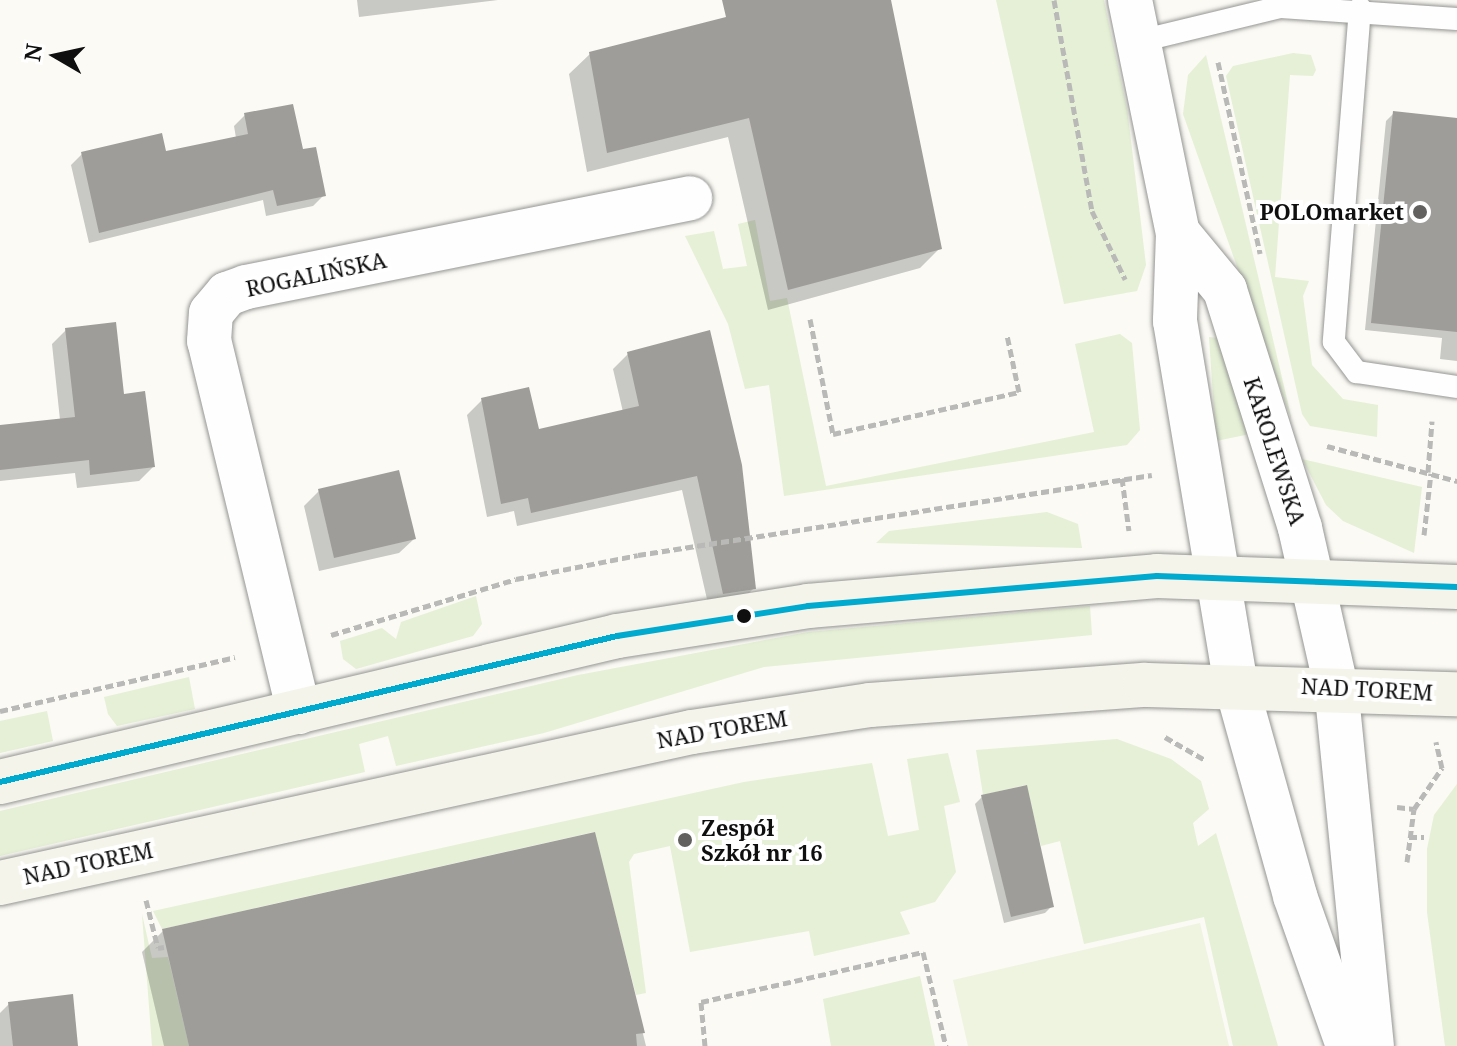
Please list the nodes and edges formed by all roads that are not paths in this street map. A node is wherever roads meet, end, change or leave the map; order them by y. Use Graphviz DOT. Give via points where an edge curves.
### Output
graph roads {
  1 [pos="1360,8"];
  2 [pos="1457,19"];
  3 [pos="1135,21"];
  4 [pos="690,198"];
  5 [pos="1178,233"];
  6 [pos="1457,387"];
  7 [pos="1215,576"];
  8 [pos="1311,577"];
  9 [pos="1457,587"];
  10 [pos="1236,684"];
  11 [pos="1336,686"];
  12 [pos="1457,694"];
  13 [pos="299,712"];
  14 [pos="0,782"];
  15 [pos="0,883"];
  16 [pos="1348,1046"];
  17 [pos="1372,1046"];
  1 -- 2 [label="lane"];
  1 -- 3 [label="lane" via="1281,7"];
  1 -- 6 [label="lane" via="1334,342 1357,372"];
  3 -- 5 [label="street, KAROLEWSKA"];
  4 -- 13 [label="street, ROGALIŃSKA" via="227,294 211,313 209,341"];
  5 -- 7 [label="street, KAROLEWSKA" via="1175,321"];
  5 -- 8 [label="street, KAROLEWSKA" via="1225,290"];
  7 -- 8 [label="main road"];
  7 -- 10 [label="street, KAROLEWSKA"];
  7 -- 13 [label="main road" via="1067,580 808,606 617,636"];
  8 -- 9 [label="main road"];
  8 -- 11 [label="street, KAROLEWSKA"];
  10 -- 11 [label="main road, NAD TOREM"];
  10 -- 15 [label="main road, NAD TOREM" via="972,694 692,732"];
  10 -- 16 [label="street, KAROLEWSKA" via="1295,896"];
  11 -- 12 [label="main road, NAD TOREM"];
  11 -- 17 [label="street, KAROLEWSKA"];
  13 -- 14 [label="main road"];
}
